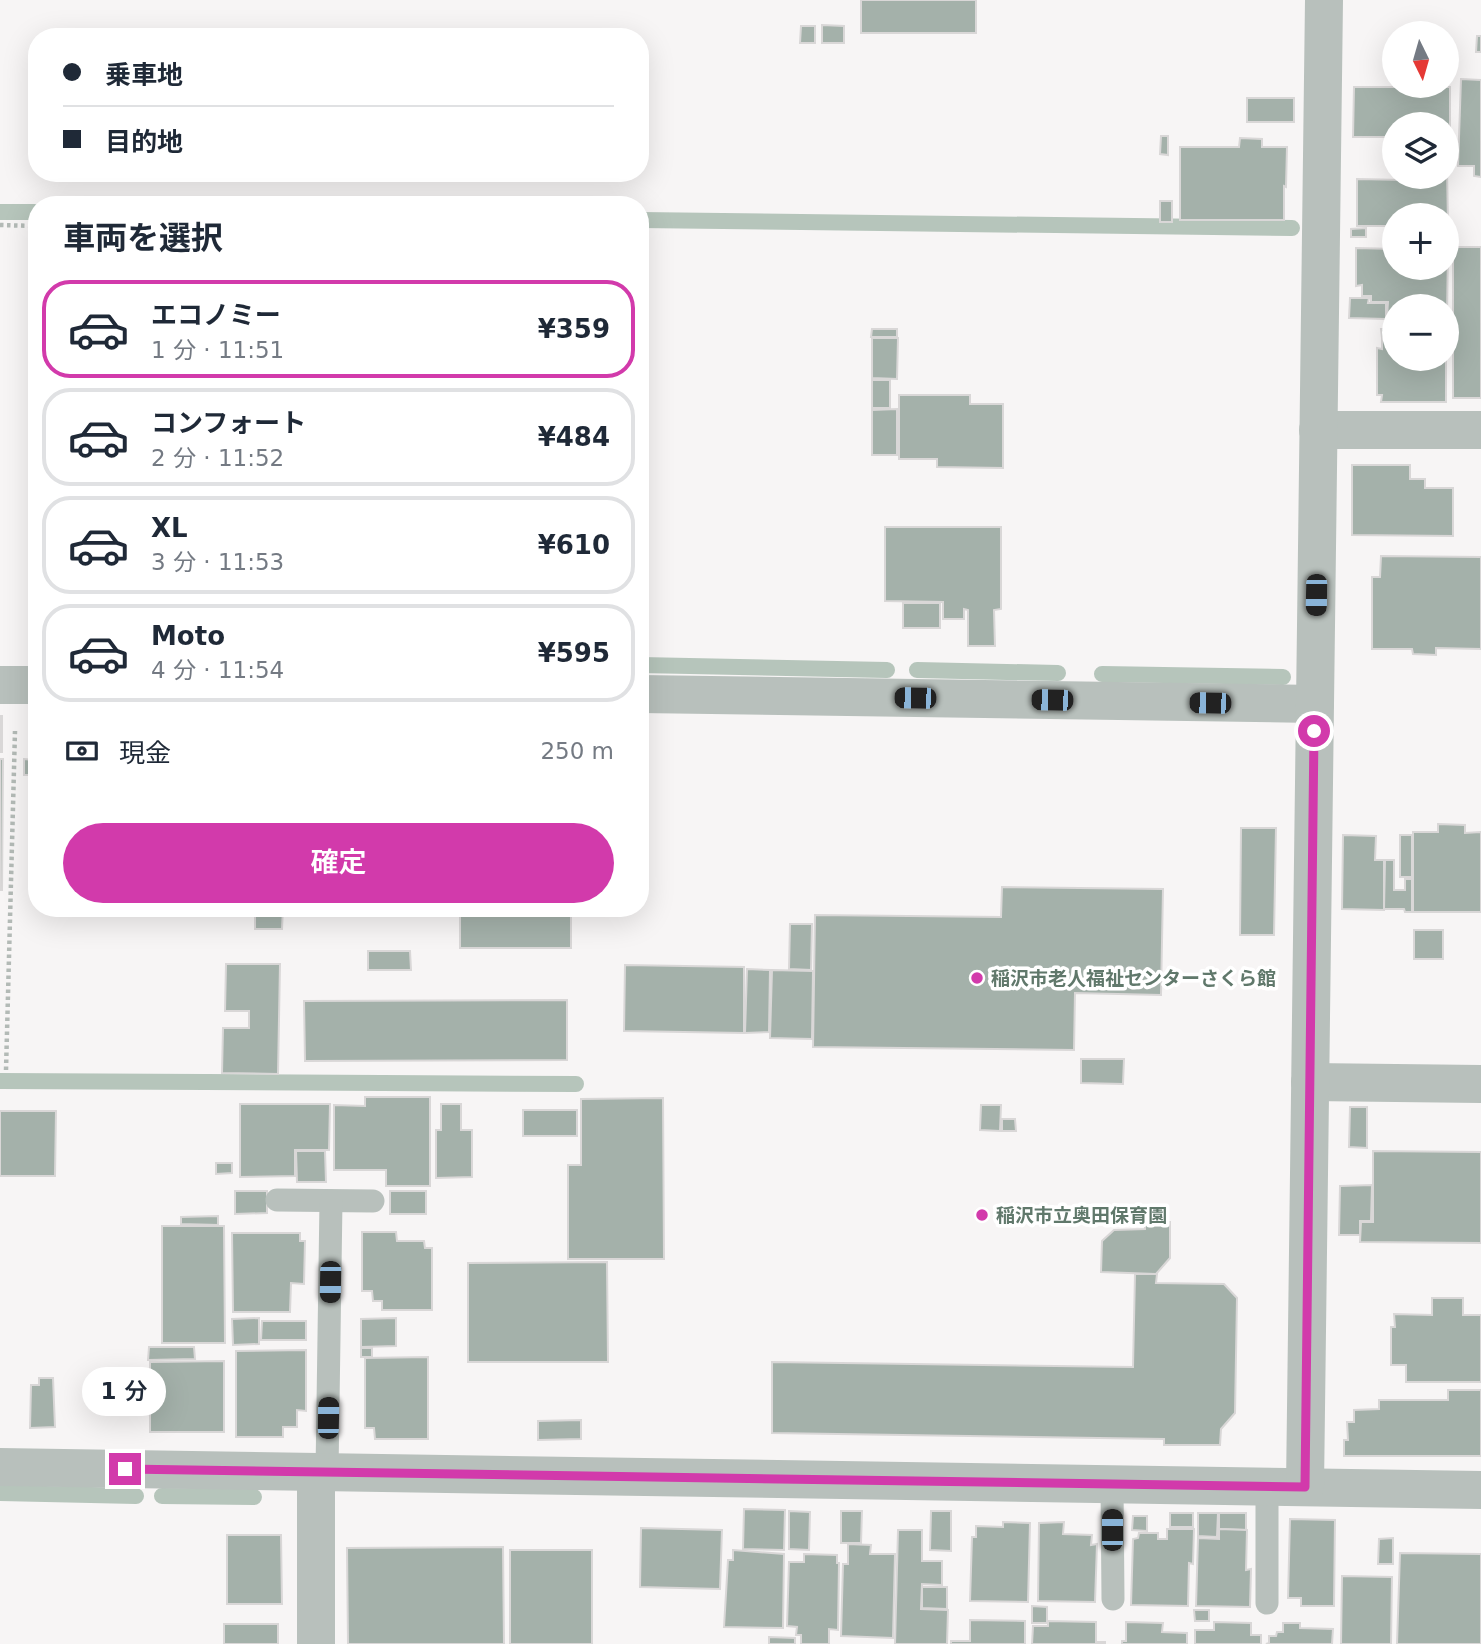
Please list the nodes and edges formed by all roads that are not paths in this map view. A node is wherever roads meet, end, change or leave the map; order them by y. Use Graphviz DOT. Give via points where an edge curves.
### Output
graph roads {
  1 [pos="1324,0"];
  2 [pos="1318,430"];
  3 [pos="1481,430"];
  4 [pos="649,694"];
  5 [pos="1315,704"];
  6 [pos="1310,1082"];
  7 [pos="1481,1084"];
  8 [pos="277,1200"];
  9 [pos="331,1201"];
  10 [pos="373,1201"];
  11 [pos="0,1467"];
  12 [pos="322,1472"];
  13 [pos="1112,1484"];
  14 [pos="1267,1487"];
  15 [pos="1305,1487"];
  16 [pos="1481,1490"];
  17 [pos="1113,1599"];
  18 [pos="1267,1603"];
  19 [pos="316,1644"];
  1 -- 2 [label="street"];
  2 -- 3 [label="street"];
  2 -- 5 [label="street"];
  4 -- 5 [label="street"];
  5 -- 6 [label="street"];
  6 -- 7 [label="street"];
  6 -- 15 [label="street"];
  8 -- 9 [label="lane"];
  9 -- 10 [label="lane"];
  9 -- 12 [label="lane"];
  11 -- 12 [label="street"];
  12 -- 13 [label="street"];
  12 -- 19 [label="street"];
  13 -- 14 [label="street"];
  13 -- 17 [label="lane"];
  14 -- 15 [label="street"];
  14 -- 18 [label="lane"];
  15 -- 16 [label="street"];
}
